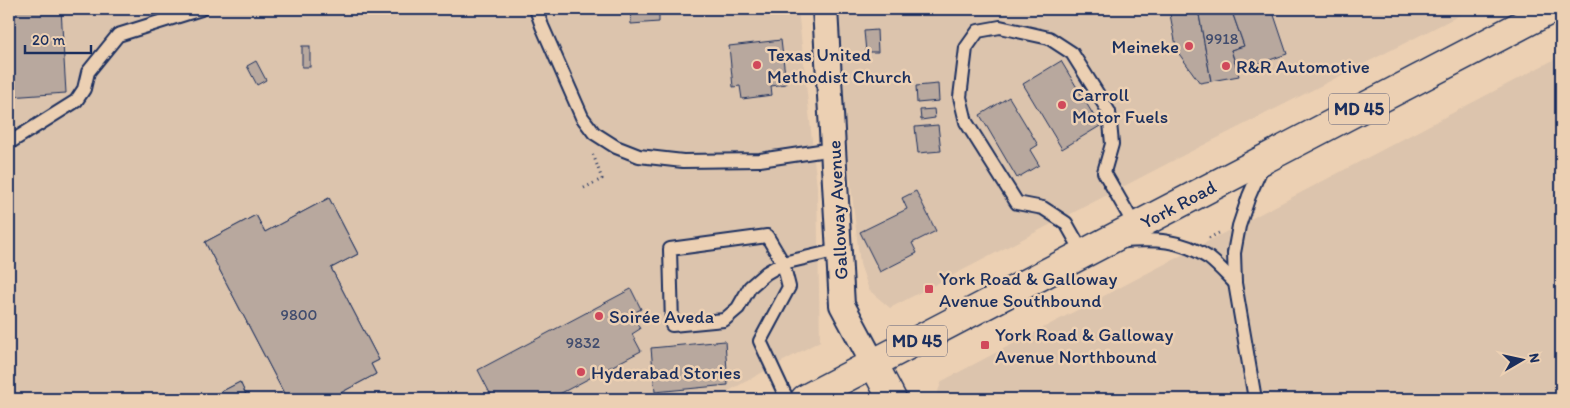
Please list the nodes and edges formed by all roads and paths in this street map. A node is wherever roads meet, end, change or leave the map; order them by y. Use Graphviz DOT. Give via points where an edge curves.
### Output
graph roads {
  1 [pos="201,9"];
  2 [pos="536,9"];
  3 [pos="825,9"];
  4 [pos="1552,9"];
  5 [pos="594,133"];
  6 [pos="9,143"];
  7 [pos="833,149"];
  8 [pos="1266,157"];
  9 [pos="584,188"];
  10 [pos="1135,226"];
  11 [pos="1224,230"];
  12 [pos="1204,241"];
  13 [pos="1094,248"];
  14 [pos="839,250"];
  15 [pos="783,263"];
  16 [pos="1235,283"];
  17 [pos="874,363"];
  18 [pos="787,399"];
  19 [pos="805,399"];
  20 [pos="892,399"];
  21 [pos="1255,399"];
  1 -- 6 [label="lane" via="118,35 88,72 84,89 76,101"];
  2 -- 5 [label="lane" via="582,117"];
  3 -- 7 [label="street, Galloway Avenue"];
  4 -- 8 [label="main road, York Road / MD 45"];
  5 -- 7 [label="lane" via="639,156 682,161 760,160"];
  5 -- 9 [label="path" via="589,144 602,179"];
  7 -- 14 [label="street, Galloway Avenue"];
  8 -- 10 [label="main road, York Road / MD 45"];
  8 -- 16 [label="lane" via="1239,226 1234,254"];
  10 -- 13 [label="main road, York Road / MD 45"];
  10 -- 13 [label="lane" via="1104,172 1112,144 1109,112 1072,54 1049,38 1000,27 978,31 966,48 963,68 960,97 966,122 1018,204 1043,208"];
  11 -- 12 [label="path"];
  13 -- 16 [label="lane" via="1150,240 1181,244 1210,259"];
  13 -- 17 [label="main road, York Road / MD 45"];
  14 -- 15 [label="lane"];
  14 -- 17 [label="street, Galloway Avenue" via="842,305"];
  15 -- 15 [label="lane" via="750,287 738,308 724,320 672,326 670,249 767,236"];
  15 -- 18 [label="lane" via="789,287 760,340"];
  16 -- 21 [label="lane"];
  17 -- 19 [label="main road, York Road / MD 45"];
  17 -- 20 [label="main road, Galloway Avenue"];
}
